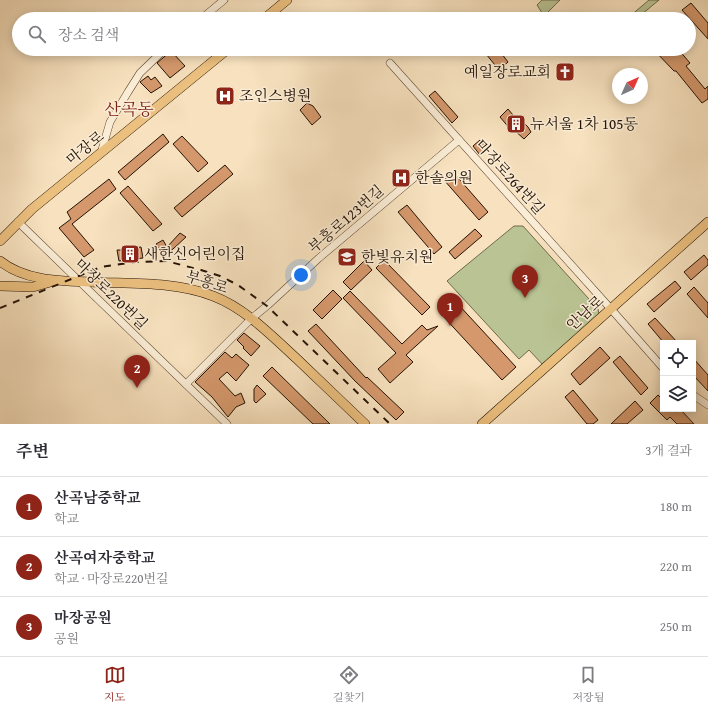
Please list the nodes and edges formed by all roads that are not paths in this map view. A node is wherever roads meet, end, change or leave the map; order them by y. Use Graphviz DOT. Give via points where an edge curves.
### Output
graph roads {
  1 [pos="224,0"];
  2 [pos="287,0"];
  3 [pos="209,12"];
  4 [pos="272,12"];
  5 [pos="158,56"];
  6 [pos="219,56"];
  7 [pos="390,63"];
  8 [pos="459,140"];
  9 [pos="101,153"];
  10 [pos="18,222"];
  11 [pos="708,222"];
  12 [pos="0,241"];
  13 [pos="0,261"];
  14 [pos="57,280"];
  15 [pos="79,282"];
  16 [pos="0,286"];
  17 [pos="611,309"];
  18 [pos="251,319"];
  19 [pos="660,365"];
  20 [pos="186,384"];
  21 [pos="696,396"];
  22 [pos="708,405"];
  23 [pos="227,424"];
  24 [pos="365,424"];
  25 [pos="482,424"];
  1 -- 3 [label="street"];
  2 -- 4 [label="main road"];
  5 -- 9 [label="street" via="140,73 110,122"];
  6 -- 9 [label="main road, 마장로"];
  7 -- 8 [label="street, 마장로264번길"];
  8 -- 17 [label="street, 마장로264번길"];
  8 -- 18 [label="street, 부흥로123번길"];
  9 -- 10 [label="main road, 마장로"];
  10 -- 12 [label="main road, 마장로"];
  10 -- 15 [label="street, 마장로220번길"];
  11 -- 17 [label="main road, 안남로"];
  13 -- 14 [label="main road, 부흥로" via="26,275"];
  14 -- 15 [label="main road, 부흥로"];
  14 -- 16 [label="main road" via="33,287"];
  15 -- 18 [label="main road, 부흥로" via="168,286 192,290 231,304"];
  15 -- 20 [label="street, 마장로220번길"];
  17 -- 19 [label="street, 마장로264번길"];
  17 -- 25 [label="main road, 안남로"];
  18 -- 20 [label="street"];
  18 -- 24 [label="main road, 부흥로"];
  20 -- 23 [label="street, 마장로220번길"];
  21 -- 22 [label="street"];
}
